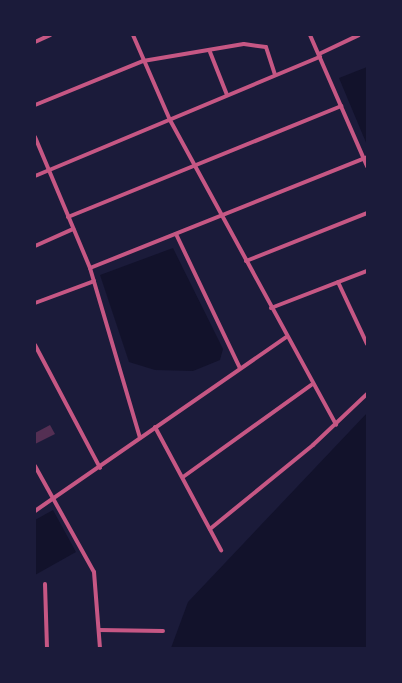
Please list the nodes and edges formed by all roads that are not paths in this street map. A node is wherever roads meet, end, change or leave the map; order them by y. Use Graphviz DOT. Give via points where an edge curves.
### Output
graph roads {
  1 [pos="50,35"];
  2 [pos="133,35"];
  3 [pos="310,35"];
  4 [pos="359,35"];
  5 [pos="35,42"];
  6 [pos="210,52"];
  7 [pos="320,55"];
  8 [pos="144,61"];
  9 [pos="275,75"];
  10 [pos="227,95"];
  11 [pos="35,105"];
  12 [pos="341,106"];
  13 [pos="170,120"];
  14 [pos="35,137"];
  15 [pos="365,158"];
  16 [pos="197,166"];
  17 [pos="367,166"];
  18 [pos="48,170"];
  19 [pos="35,176"];
  20 [pos="367,213"];
  21 [pos="223,216"];
  22 [pos="68,217"];
  23 [pos="73,229"];
  24 [pos="176,234"];
  25 [pos="35,246"];
  26 [pos="246,261"];
  27 [pos="90,268"];
  28 [pos="367,271"];
  29 [pos="94,281"];
  30 [pos="338,282"];
  31 [pos="35,303"];
  32 [pos="271,308"];
  33 [pos="286,337"];
  34 [pos="367,344"];
  35 [pos="35,345"];
  36 [pos="240,368"];
  37 [pos="311,385"];
  38 [pos="367,394"];
  39 [pos="336,425"];
  40 [pos="155,427"];
  41 [pos="140,438"];
  42 [pos="35,466"];
  43 [pos="100,468"];
  44 [pos="183,477"];
  45 [pos="55,499"];
  46 [pos="35,511"];
  47 [pos="210,529"];
  48 [pos="221,550"];
  49 [pos="45,584"];
  50 [pos="99,630"];
  51 [pos="163,631"];
  52 [pos="47,648"];
  53 [pos="100,648"];
  1 -- 5 [label="street"];
  2 -- 8 [label="street"];
  3 -- 7 [label="street"];
  4 -- 7 [label="street"];
  6 -- 8 [label="street"];
  6 -- 9 [label="street" via="259,43 266,47"];
  6 -- 10 [label="street"];
  7 -- 9 [label="street"];
  7 -- 12 [label="street"];
  8 -- 11 [label="street"];
  8 -- 13 [label="street"];
  9 -- 10 [label="street"];
  10 -- 13 [label="street"];
  12 -- 15 [label="street"];
  12 -- 16 [label="street"];
  13 -- 16 [label="street"];
  13 -- 18 [label="street"];
  14 -- 18 [label="street"];
  15 -- 17 [label="street"];
  15 -- 21 [label="street"];
  16 -- 21 [label="street"];
  16 -- 22 [label="street"];
  18 -- 19 [label="street"];
  18 -- 22 [label="street"];
  20 -- 26 [label="street"];
  21 -- 24 [label="street"];
  21 -- 26 [label="street"];
  22 -- 23 [label="street"];
  23 -- 25 [label="street"];
  23 -- 27 [label="street"];
  24 -- 27 [label="street"];
  24 -- 36 [label="street"];
  26 -- 32 [label="street"];
  27 -- 29 [label="street"];
  28 -- 30 [label="street"];
  29 -- 31 [label="street"];
  29 -- 41 [label="street"];
  30 -- 32 [label="street"];
  30 -- 34 [label="street"];
  32 -- 33 [label="street"];
  33 -- 36 [label="street"];
  33 -- 37 [label="street"];
  35 -- 43 [label="street"];
  36 -- 40 [label="street"];
  37 -- 39 [label="street"];
  37 -- 44 [label="street"];
  38 -- 39 [label="street"];
  39 -- 47 [label="street"];
  40 -- 41 [label="street"];
  40 -- 44 [label="street"];
  41 -- 43 [label="street"];
  42 -- 45 [label="street"];
  43 -- 45 [label="street"];
  44 -- 47 [label="street"];
  45 -- 46 [label="street"];
  45 -- 50 [label="street" via="94,572"];
  47 -- 48 [label="street"];
  49 -- 52 [label="street"];
  50 -- 51 [label="street"];
  50 -- 53 [label="street"];
}
